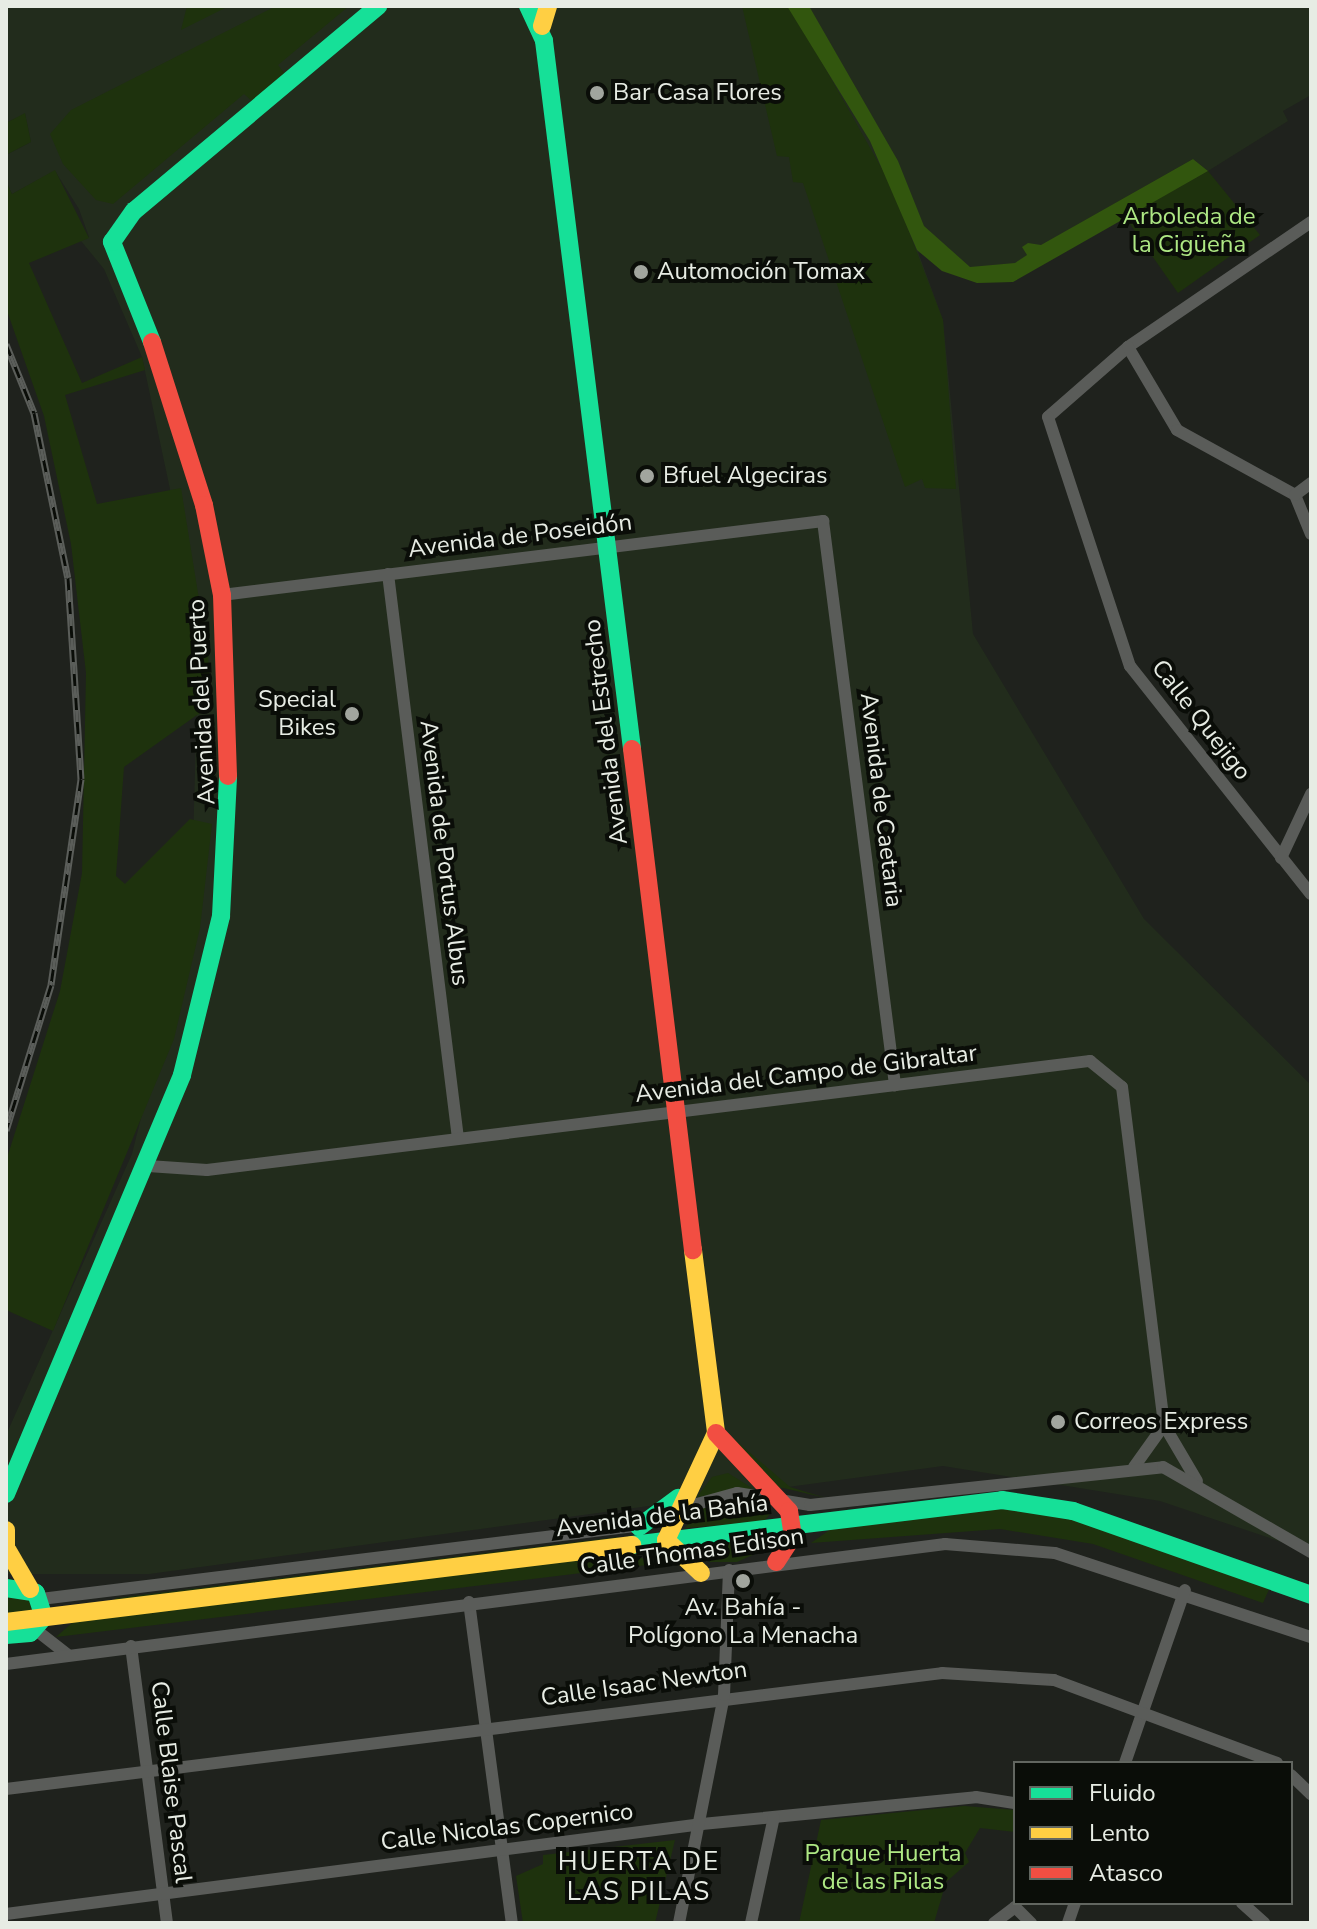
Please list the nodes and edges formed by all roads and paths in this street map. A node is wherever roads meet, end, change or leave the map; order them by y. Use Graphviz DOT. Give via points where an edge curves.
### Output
graph roads {
  1 [pos="378,6"];
  2 [pos="528,6"];
  3 [pos="548,6"];
  4 [pos="542,26"];
  5 [pos="1311,222"];
  6 [pos="1128,347"];
  7 [pos="1311,483"];
  8 [pos="1295,495"];
  9 [pos="823,521"];
  10 [pos="1311,534"];
  11 [pos="608,547"];
  12 [pos="388,574"];
  13 [pos="222,595"];
  14 [pos="1311,794"];
  15 [pos="1281,858"];
  16 [pos="1311,894"];
  17 [pos="895,1085"];
  18 [pos="676,1112"];
  19 [pos="458,1138"];
  20 [pos="148,1166"];
  21 [pos="1164,1425"];
  22 [pos="716,1433"];
  23 [pos="1133,1467"];
  24 [pos="700,1471"];
  25 [pos="1197,1481"];
  26 [pos="6,1494"];
  27 [pos="780,1501"];
  28 [pos="679,1509"];
  29 [pos="794,1523"];
  30 [pos="639,1527"];
  31 [pos="6,1530"];
  32 [pos="666,1540"];
  33 [pos="1311,1552"];
  34 [pos="7,1554"];
  35 [pos="776,1562"];
  36 [pos="729,1570"];
  37 [pos="701,1573"];
  38 [pos="6,1588"];
  39 [pos="1185,1590"];
  40 [pos="1311,1595"];
  41 [pos="469,1602"];
  42 [pos="38,1609"];
  43 [pos="7,1634"];
  44 [pos="1311,1637"];
  45 [pos="131,1646"];
  46 [pos="67,1654"];
  47 [pos="6,1664"];
  48 [pos="724,1695"];
  49 [pos="1143,1710"];
  50 [pos="485,1728"];
  51 [pos="1126,1761"];
  52 [pos="1272,1761"];
  53 [pos="147,1772"];
  54 [pos="1293,1777"];
  55 [pos="6,1789"];
  56 [pos="1311,1794"];
  57 [pos="1013,1803"];
  58 [pos="774,1817"];
  59 [pos="702,1824"];
  60 [pos="500,1850"];
  61 [pos="163,1893"];
  62 [pos="1244,1905"];
  63 [pos="6,1914"];
  64 [pos="167,1923"];
  65 [pos="512,1923"];
  66 [pos="679,1923"];
  67 [pos="751,1923"];
  68 [pos="994,1923"];
  69 [pos="1031,1923"];
  70 [pos="1264,1923"];
  1 -- 13 [label="street, Avenida del Puerto" via="134,211 112,242 175,409"];
  2 -- 4 [label="street, Avenida del Estrecho"];
  3 -- 4 [label="street, Avenida del Estrecho"];
  4 -- 11 [label="street, Avenida del Estrecho"];
  5 -- 6 [label="street"];
  6 -- 8 [label="street" via="1177,430"];
  6 -- 15 [label="street, Calle Quejigo" via="1048,417 1130,666"];
  7 -- 8 [label="street"];
  8 -- 10 [label="street"];
  9 -- 11 [label="street, Avenida de Poseidón"];
  9 -- 17 [label="street, Avenida de Caetaria"];
  11 -- 12 [label="street, Avenida de Poseidón"];
  11 -- 18 [label="street, Avenida del Estrecho"];
  12 -- 13 [label="street, Avenida de Poseidón"];
  12 -- 19 [label="street, Avenida de Portus Albus"];
  13 -- 20 [label="street, Avenida del Puerto" via="233,776 224,887 200,1007"];
  14 -- 15 [label="street"];
  15 -- 16 [label="street, Calle Quejigo"];
  17 -- 18 [label="street, Avenida del Campo de Gibraltar"];
  17 -- 21 [label="street, Avenida del Campo de Gibraltar" via="1090,1061 1117,1078"];
  18 -- 19 [label="street, Avenida del Campo de Gibraltar"];
  18 -- 22 [label="street, Avenida del Estrecho"];
  19 -- 20 [label="street, Avenida del Campo de Gibraltar" via="207,1170"];
  20 -- 26 [label="street, Avenida del Puerto"];
  21 -- 23 [label="street"];
  21 -- 25 [label="street, Avenida del Campo de Gibraltar"];
  22 -- 24 [label="street"];
  22 -- 27 [label="street"];
  23 -- 25 [label="street, Avenida de la Bahía" via="1163,1467"];
  23 -- 27 [label="street, Avenida de la Bahía" via="810,1505"];
  24 -- 28 [label="street"];
  24 -- 30 [label="street" via="663,1514"];
  25 -- 33 [label="street, Avenida de la Bahía"];
  27 -- 28 [label="street, Avenida de la Bahía" via="737,1493"];
  27 -- 29 [label="street"];
  28 -- 30 [label="street, Avenida de la Bahía"];
  28 -- 32 [label="street"];
  29 -- 32 [label="street, Avenida de la Bahía"];
  29 -- 35 [label="street"];
  29 -- 40 [label="street, Avenida de la Bahía" via="1023,1500"];
  30 -- 42 [label="street, Avenida de la Bahía"];
  31 -- 34 [label="street"];
  32 -- 37 [label="street"];
  32 -- 42 [label="street, Avenida de la Bahía"];
  34 -- 42 [label="street"];
  35 -- 36 [label="street, Calle Thomas Edison"];
  35 -- 39 [label="street, Calle Thomas Edison" via="1001,1545"];
  36 -- 37 [label="street, Calle Thomas Edison"];
  36 -- 48 [label="street"];
  37 -- 41 [label="street, Calle Thomas Edison"];
  38 -- 42 [label="street"];
  39 -- 44 [label="street, Calle Thomas Edison"];
  39 -- 49 [label="street"];
  41 -- 45 [label="street, Calle Thomas Edison"];
  41 -- 50 [label="street"];
  42 -- 43 [label="street, Avenida de la Bahía"];
  42 -- 46 [label="street"];
  45 -- 46 [label="street, Calle Thomas Edison"];
  45 -- 53 [label="street, Calle Blaise Pascal"];
  46 -- 47 [label="street, Calle Thomas Edison"];
  48 -- 49 [label="street, Calle Isaac Newton" via="942,1673 1054,1680"];
  48 -- 50 [label="street, Calle Isaac Newton"];
  48 -- 59 [label="street"];
  49 -- 51 [label="street"];
  49 -- 52 [label="street, Calle Isaac Newton"];
  50 -- 53 [label="street, Calle Isaac Newton"];
  50 -- 60 [label="street"];
  53 -- 55 [label="street, Calle Isaac Newton"];
  53 -- 61 [label="street, Calle Blaise Pascal"];
  54 -- 56 [label="street"];
  57 -- 58 [label="street, Calle Nicolas Copernico" via="976,1797"];
  58 -- 59 [label="street, Calle Nicolas Copernico"];
  58 -- 67 [label="street"];
  59 -- 60 [label="street, Calle Nicolas Copernico"];
  59 -- 66 [label="street"];
  60 -- 61 [label="street, Calle Nicolas Copernico"];
  60 -- 65 [label="street"];
  61 -- 63 [label="street, Calle Nicolas Copernico"];
  61 -- 64 [label="street, Calle Blaise Pascal"];
  62 -- 70 [label="street"];
  68 -- 69 [label="street" via="1015,1907"];
}
